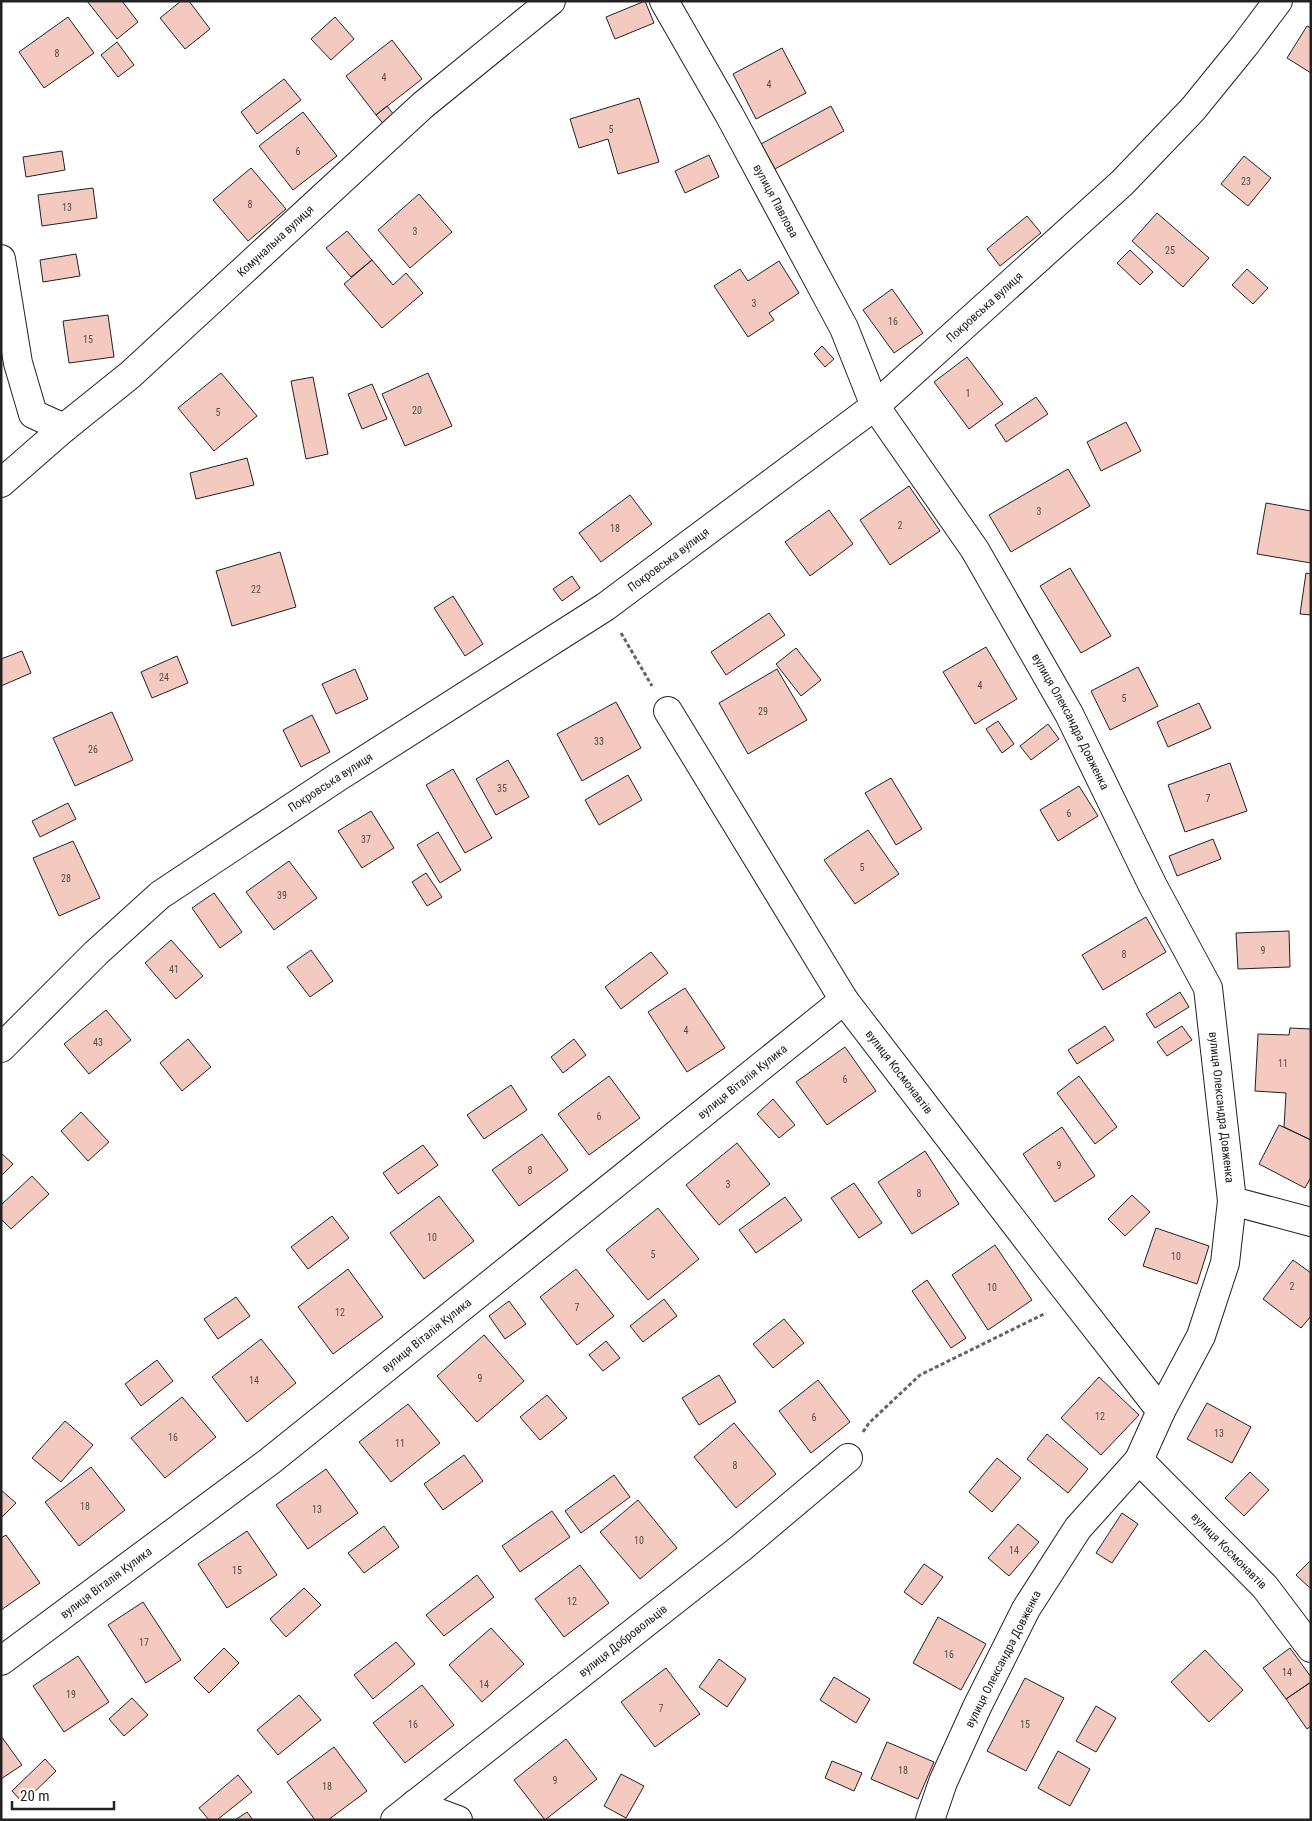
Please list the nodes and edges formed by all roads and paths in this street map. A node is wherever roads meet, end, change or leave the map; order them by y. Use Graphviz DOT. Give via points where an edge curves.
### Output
graph roads {
  1 [pos="551,1"];
  2 [pos="664,1"];
  3 [pos="1271,4"];
  4 [pos="1,259"];
  5 [pos="875,406"];
  6 [pos="64,428"];
  7 [pos="1,483"];
  8 [pos="605,607"];
  9 [pos="668,711"];
  10 [pos="844,1000"];
  11 [pos="1,1048"];
  12 [pos="1232,1201"];
  13 [pos="1311,1222"];
  14 [pos="1073,1300"];
  15 [pos="1161,1411"];
  16 [pos="848,1458"];
  17 [pos="1139,1460"];
  18 [pos="1311,1648"];
  19 [pos="1,1661"];
  20 [pos="405,1812"];
  21 [pos="458,1820"];
  22 [pos="930,1820"];
  1 -- 6 [label="street, Комунальна вулиця" via="423,105 130,375"];
  2 -- 5 [label="street, вулиця Павлова" via="844,328"];
  3 -- 5 [label="street, Покровська вулиця" via="1193,109 1122,183"];
  4 -- 6 [label="street" via="18,363 34,414"];
  5 -- 8 [label="street, Покровська вулиця"];
  5 -- 12 [label="street, вулиця Олександра Довженка" via="975,550 1069,714 1153,886 1208,988"];
  6 -- 7 [label="street, Комунальна вулиця"];
  8 -- 9 [label="path"];
  8 -- 11 [label="street, Покровська вулиця" via="160,895 96,953"];
  9 -- 10 [label="street, вулиця Космонавтів"];
  10 -- 14 [label="street, вулиця Космонавтів"];
  10 -- 19 [label="street, вулиця Віталія Кулика" via="270,1461"];
  12 -- 13 [label="street"];
  12 -- 15 [label="street, вулиця Олександра Довженка" via="1225,1263 1201,1336"];
  14 -- 15 [label="street, вулиця Космонавтів"];
  14 -- 16 [label="path" via="920,1375 868,1423"];
  15 -- 17 [label="street, вулиця Олександра Довженка"];
  16 -- 20 [label="street, вулиця Добровольців" via="741,1548"];
  17 -- 18 [label="street, вулиця Космонавтів" via="1265,1587"];
  17 -- 22 [label="street, вулиця Олександра Довженка" via="1078,1528 1026,1609 977,1707 943,1782"];
  20 -- 21 [label="street"];
}
